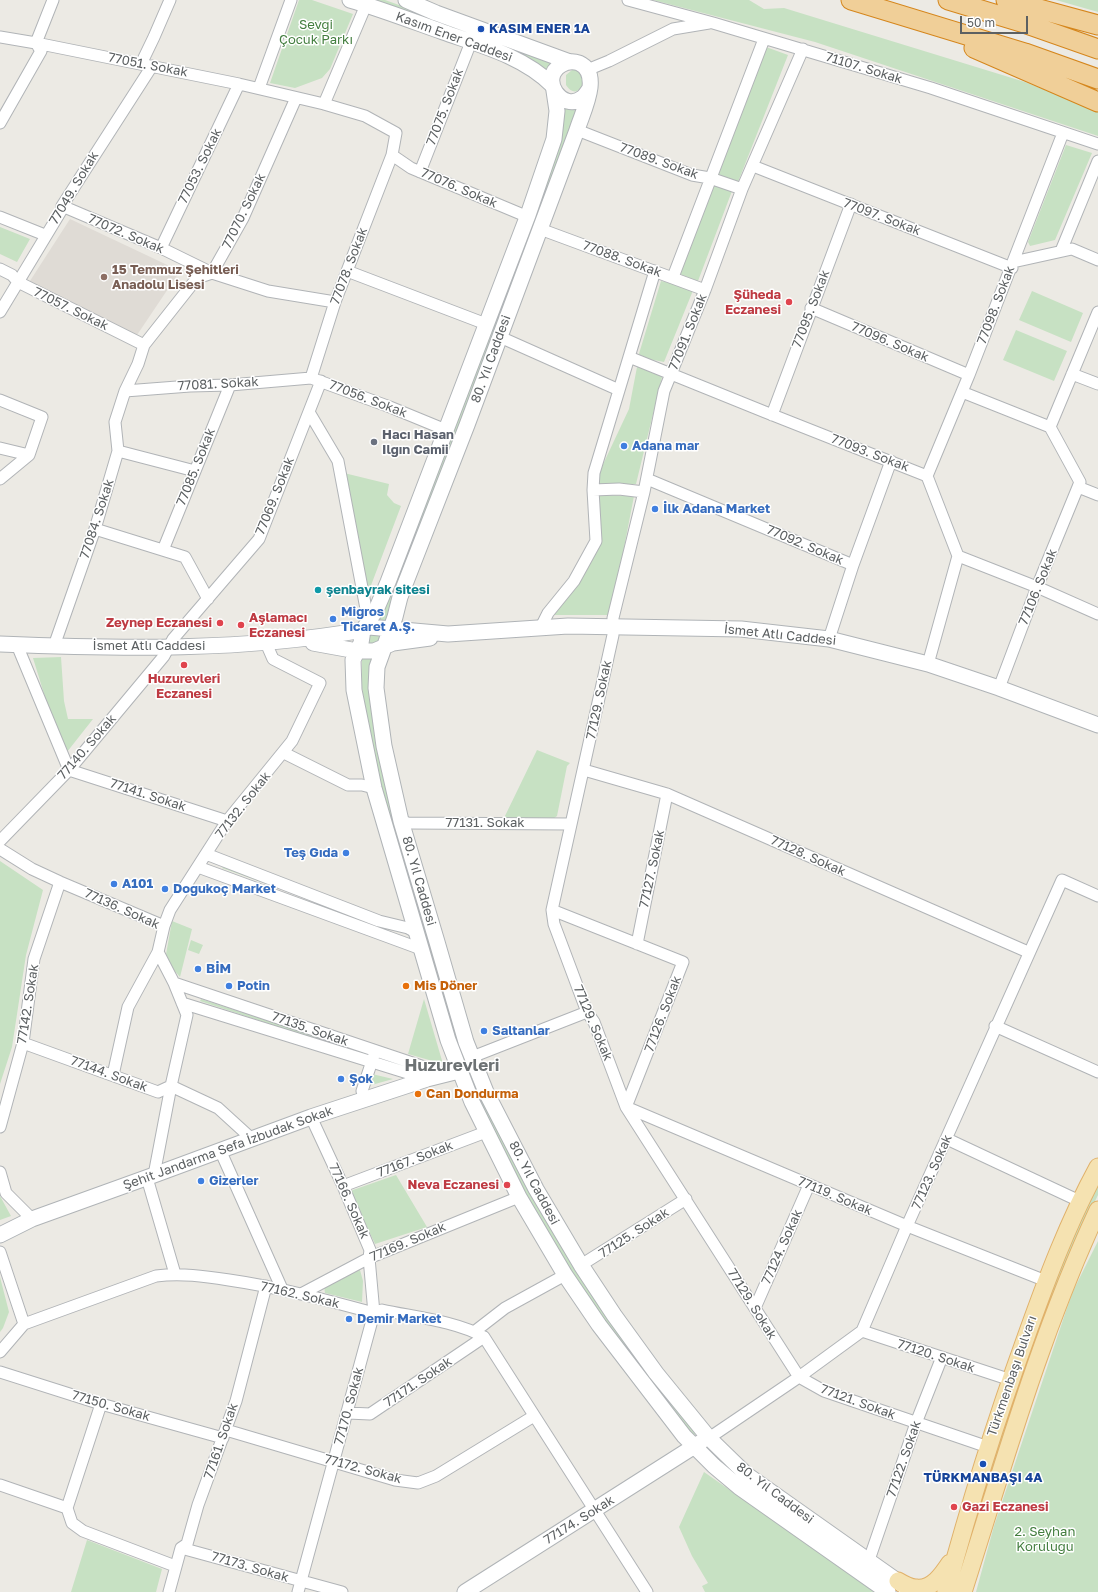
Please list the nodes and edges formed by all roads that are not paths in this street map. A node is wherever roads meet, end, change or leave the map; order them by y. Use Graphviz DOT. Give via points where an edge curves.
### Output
graph roads {
  1 [pos="53,0"];
  2 [pos="170,0"];
  3 [pos="291,0"];
  4 [pos="350,0"];
  5 [pos="394,0"];
  6 [pos="406,0"];
  7 [pos="628,0"];
  8 [pos="851,0"];
  9 [pos="948,0"];
  10 [pos="1006,0"];
  11 [pos="366,2"];
  12 [pos="424,4"];
  13 [pos="436,13"];
  14 [pos="896,13"];
  15 [pos="713,23"];
  16 [pos="1098,25"];
  17 [pos="0,37"];
  18 [pos="764,39"];
  19 [pos="471,42"];
  20 [pos="36,43"];
  21 [pos="803,49"];
  22 [pos="1098,49"];
  23 [pos="570,62"];
  24 [pos="146,65"];
  25 [pos="587,70"];
  26 [pos="1098,79"];
  27 [pos="239,84"];
  28 [pos="259,88"];
  29 [pos="553,88"];
  30 [pos="590,88"];
  31 [pos="296,98"];
  32 [pos="1098,102"];
  33 [pos="324,104"];
  34 [pos="0,123"];
  35 [pos="577,130"];
  36 [pos="1063,132"];
  37 [pos="1098,144"];
  38 [pos="392,155"];
  39 [pos="1098,161"];
  40 [pos="753,166"];
  41 [pos="420,172"];
  42 [pos="710,178"];
  43 [pos="742,189"];
  44 [pos="851,204"];
  45 [pos="62,206"];
  46 [pos="528,215"];
  47 [pos="0,217"];
  48 [pos="540,229"];
  49 [pos="46,235"];
  50 [pos="161,248"];
  51 [pos="1061,251"];
  52 [pos="1098,260"];
  53 [pos="1012,265"];
  54 [pos="0,269"];
  55 [pos="656,271"];
  56 [pos="347,272"];
  57 [pos="212,273"];
  58 [pos="673,278"];
  59 [pos="18,282"];
  60 [pos="705,290"];
  61 [pos="334,302"];
  62 [pos="811,308"];
  63 [pos="0,312"];
  64 [pos="1098,312"];
  65 [pos="486,324"];
  66 [pos="500,337"];
  67 [pos="144,345"];
  68 [pos="629,357"];
  69 [pos="672,374"];
  70 [pos="1072,374"];
  71 [pos="969,375"];
  72 [pos="316,379"];
  73 [pos="1098,384"];
  74 [pos="230,385"];
  75 [pos="125,390"];
  76 [pos="619,390"];
  77 [pos="962,392"];
  78 [pos="0,400"];
  79 [pos="309,412"];
  80 [pos="772,415"];
  81 [pos="1050,427"];
  82 [pos="446,430"];
  83 [pos="0,448"];
  84 [pos="118,451"];
  85 [pos="28,455"];
  86 [pos="891,461"];
  87 [pos="195,471"];
  88 [pos="928,476"];
  89 [pos="0,479"];
  90 [pos="647,479"];
  91 [pos="1078,487"];
  92 [pos="593,490"];
  93 [pos="644,492"];
  94 [pos="1098,495"];
  95 [pos="95,529"];
  96 [pos="163,550"];
  97 [pos="958,556"];
  98 [pos="853,565"];
  99 [pos="1037,587"];
  100 [pos="208,599"];
  101 [pos="1098,614"];
  102 [pos="372,617"];
  103 [pos="614,627"];
  104 [pos="541,628"];
  105 [pos="391,629"];
  106 [pos="364,630"];
  107 [pos="448,634"];
  108 [pos="830,639"];
  109 [pos="298,640"];
  110 [pos="266,643"];
  111 [pos="0,644"];
  112 [pos="17,645"];
  113 [pos="54,646"];
  114 [pos="385,646"];
  115 [pos="168,648"];
  116 [pos="357,651"];
  117 [pos="928,664"];
  118 [pos="999,688"];
  119 [pos="1098,725"];
  120 [pos="284,753"];
  121 [pos="69,770"];
  122 [pos="584,770"];
  123 [pos="374,788"];
  124 [pos="668,794"];
  125 [pos="227,821"];
  126 [pos="401,821"];
  127 [pos="570,824"];
  128 [pos="0,841"];
  129 [pos="0,850"];
  130 [pos="206,854"];
  131 [pos="198,867"];
  132 [pos="60,882"];
  133 [pos="1098,896"];
  134 [pos="552,910"];
  135 [pos="164,926"];
  136 [pos="417,933"];
  137 [pos="637,944"];
  138 [pos="421,949"];
  139 [pos="158,952"];
  140 [pos="1028,952"];
  141 [pos="174,983"];
  142 [pos="182,1003"];
  143 [pos="587,1012"];
  144 [pos="995,1026"];
  145 [pos="23,1042"];
  146 [pos="376,1051"];
  147 [pos="472,1057"];
  148 [pos="372,1062"];
  149 [pos="1098,1072"];
  150 [pos="452,1073"];
  151 [pos="113,1075"];
  152 [pos="427,1079"];
  153 [pos="170,1086"];
  154 [pos="365,1099"];
  155 [pos="626,1107"];
  156 [pos="311,1117"];
  157 [pos="0,1127"];
  158 [pos="486,1132"];
  159 [pos="252,1139"];
  160 [pos="947,1139"];
  161 [pos="220,1150"];
  162 [pos="1098,1157"];
  163 [pos="1098,1167"];
  164 [pos="0,1172"];
  165 [pos="151,1177"];
  166 [pos="809,1185"];
  167 [pos="343,1186"];
  168 [pos="1082,1196"];
  169 [pos="519,1197"];
  170 [pos="686,1199"];
  171 [pos="1098,1210"];
  172 [pos="32,1219"];
  173 [pos="907,1226"];
  174 [pos="1094,1230"];
  175 [pos="0,1235"];
  176 [pos="0,1252"];
  177 [pos="369,1258"];
  178 [pos="581,1265"];
  179 [pos="175,1274"];
  180 [pos="565,1275"];
  181 [pos="1046,1280"];
  182 [pos="266,1286"];
  183 [pos="282,1289"];
  184 [pos="301,1294"];
  185 [pos="755,1308"];
  186 [pos="374,1313"];
  187 [pos="24,1324"];
  188 [pos="862,1331"];
  189 [pos="479,1334"];
  190 [pos="0,1352"];
  191 [pos="942,1358"];
  192 [pos="0,1372"];
  193 [pos="799,1377"];
  194 [pos="1010,1380"];
  195 [pos="101,1404"];
  196 [pos="348,1413"];
  197 [pos="534,1416"];
  198 [pos="916,1423"];
  199 [pos="224,1434"];
  200 [pos="709,1438"];
  201 [pos="693,1446"];
  202 [pos="988,1447"];
  203 [pos="334,1462"];
  204 [pos="0,1485"];
  205 [pos="67,1508"];
  206 [pos="594,1511"];
  207 [pos="181,1548"];
  208 [pos="958,1549"];
  209 [pos="869,1560"];
  210 [pos="175,1566"];
  211 [pos="300,1587"];
  212 [pos="893,1587"];
  213 [pos="169,1592"];
  214 [pos="342,1592"];
  215 [pos="465,1592"];
  216 [pos="647,1592"];
  217 [pos="912,1592"];
  218 [pos="946,1592"];
  219 [pos="963,1592"];
  1 -- 20 [label="street"];
  2 -- 24 [label="street, 77049. Sokak" via="154,37"];
  3 -- 28 [label="street"];
  4 -- 11 [label="main road, Kasım Ener Caddesi"];
  5 -- 13 [label="main road" via="418,11"];
  6 -- 12 [label="main road, Kasım Ener Caddesi"];
  7 -- 15 [label="street, 71107. Sokak"];
  8 -- 14 [label="highway"];
  9 -- 22 [label="highway"];
  10 -- 16 [label="highway"];
  11 -- 19 [label="main road, Kasım Ener Caddesi"];
  11 -- 33 [label="street"];
  12 -- 13 [label="main road, Kasım Ener Caddesi"];
  13 -- 23 [label="main road, Kasım Ener Caddesi"];
  14 -- 26 [label="highway" via="1025,53"];
  14 -- 32 [label="highway"];
  15 -- 18 [label="street, 71107. Sokak"];
  15 -- 25 [label="street" via="673,29"];
  17 -- 20 [label="street, 77051. Sokak"];
  18 -- 21 [label="street, 71107. Sokak"];
  18 -- 42 [label="street"];
  19 -- 29 [label="main road, Kasım Ener Caddesi" via="534,69"];
  19 -- 41 [label="street, 77075. Sokak"];
  20 -- 24 [label="street, 77051. Sokak"];
  20 -- 34 [label="street" via="41,51"];
  21 -- 36 [label="street, 71107. Sokak"];
  21 -- 40 [label="street, 77091. Sokak"];
  23 -- 25 [label="main road" via="576,62"];
  23 -- 29 [label="main road" via="558,67 552,78"];
  24 -- 27 [label="street, 77051. Sokak"];
  24 -- 45 [label="street, 77049. Sokak"];
  25 -- 30 [label="main road" via="590,75"];
  27 -- 28 [label="street, 77051. Sokak"];
  27 -- 50 [label="street, 77053. Sokak"];
  28 -- 31 [label="street, 77051. Sokak"];
  29 -- 30 [label="main road" via="563,100 570,101 582,98"];
  29 -- 46 [label="main road, 80. Yıl Caddesi" via="557,111 554,139"];
  30 -- 35 [label="main road, 80. Yıl Caddesi"];
  31 -- 33 [label="street, 77051. Sokak"];
  31 -- 57 [label="street, 77070. Sokak" via="243,218"];
  33 -- 38 [label="street, 77078. Sokak" via="365,116 396,133"];
  35 -- 42 [label="street, 77089. Sokak" via="692,175"];
  35 -- 48 [label="main road, 80. Yıl Caddesi"];
  36 -- 37 [label="street, 71107. Sokak"];
  36 -- 53 [label="street, 77098. Sokak"];
  38 -- 41 [label="street, 77076. Sokak"];
  38 -- 56 [label="street, 77078. Sokak"];
  39 -- 51 [label="street"];
  40 -- 43 [label="street, 77091. Sokak"];
  40 -- 44 [label="street, 77097. Sokak"];
  41 -- 46 [label="street, 77076. Sokak"];
  42 -- 43 [label="street, 77089. Sokak"];
  42 -- 58 [label="street"];
  43 -- 60 [label="street, 77091. Sokak"];
  44 -- 53 [label="street, 77097. Sokak"];
  44 -- 62 [label="street, 77095. Sokak"];
  45 -- 49 [label="street, 77049. Sokak"];
  45 -- 50 [label="street, 77072. Sokak"];
  46 -- 65 [label="main road, 80. Yıl Caddesi"];
  47 -- 49 [label="street"];
  48 -- 55 [label="street, 77088. Sokak"];
  48 -- 66 [label="main road, 80. Yıl Caddesi"];
  49 -- 59 [label="street, 77049. Sokak"];
  50 -- 57 [label="street, 77072. Sokak"];
  51 -- 52 [label="street" via="1072,249"];
  51 -- 53 [label="street"];
  53 -- 71 [label="street, 77098. Sokak"];
  54 -- 59 [label="street, 77057. Sokak"];
  55 -- 58 [label="street, 77088. Sokak"];
  55 -- 68 [label="street"];
  56 -- 61 [label="street, 77078. Sokak"];
  56 -- 65 [label="street"];
  57 -- 61 [label="street, 77072. Sokak" via="268,291"];
  57 -- 67 [label="street" via="197,278"];
  58 -- 60 [label="street, 77088. Sokak"];
  59 -- 63 [label="street, 77049. Sokak"];
  59 -- 67 [label="street, 77057. Sokak"];
  60 -- 69 [label="street, 77091. Sokak"];
  61 -- 72 [label="street, 77078. Sokak"];
  62 -- 71 [label="street, 77096. Sokak"];
  62 -- 80 [label="street, 77095. Sokak"];
  64 -- 70 [label="street"];
  65 -- 82 [label="main road, 80. Yıl Caddesi"];
  66 -- 76 [label="street"];
  66 -- 105 [label="main road, 80. Yıl Caddesi" via="400,597"];
  67 -- 75 [label="street"];
  68 -- 69 [label="street, 77093. Sokak"];
  68 -- 76 [label="street"];
  69 -- 80 [label="street, 77093. Sokak"];
  69 -- 90 [label="street, 77091. Sokak" via="664,391"];
  70 -- 73 [label="street"];
  70 -- 81 [label="street"];
  71 -- 77 [label="street, 77098. Sokak"];
  72 -- 74 [label="street, 77081. Sokak"];
  72 -- 79 [label="street, 77069. Sokak"];
  72 -- 82 [label="street, 77056. Sokak"];
  74 -- 75 [label="street, 77081. Sokak"];
  74 -- 87 [label="street, 77085. Sokak"];
  75 -- 84 [label="street, 77084. Sokak" via="115,422"];
  76 -- 92 [label="street" via="594,473"];
  77 -- 81 [label="street"];
  77 -- 88 [label="street, 77098. Sokak"];
  78 -- 85 [label="street" via="42,417"];
  79 -- 100 [label="street, 77069. Sokak" via="259,539"];
  79 -- 102 [label="street" via="338,461 367,614"];
  80 -- 86 [label="street, 77093. Sokak"];
  81 -- 91 [label="street" via="1080,482"];
  82 -- 102 [label="main road, 80. Yıl Caddesi"];
  83 -- 85 [label="street"];
  84 -- 87 [label="street"];
  84 -- 95 [label="street, 77084. Sokak"];
  85 -- 89 [label="street"];
  86 -- 88 [label="street, 77093. Sokak"];
  86 -- 98 [label="street"];
  87 -- 96 [label="street, 77085. Sokak"];
  88 -- 97 [label="street"];
  90 -- 93 [label="street, 77091. Sokak"];
  90 -- 98 [label="street, 77092. Sokak"];
  91 -- 94 [label="street"];
  91 -- 99 [label="street, 77106. Sokak"];
  92 -- 93 [label="street" via="619,489"];
  92 -- 104 [label="street" via="596,541 574,581 548,613"];
  93 -- 103 [label="street, 77091. Sokak" via="613,618"];
  95 -- 96 [label="street"];
  95 -- 113 [label="street, 77084. Sokak"];
  96 -- 100 [label="street" via="185,557"];
  97 -- 99 [label="street"];
  97 -- 117 [label="street"];
  98 -- 108 [label="street"];
  99 -- 101 [label="street"];
  99 -- 118 [label="street, 77106. Sokak"];
  100 -- 115 [label="street, 77069. Sokak"];
  102 -- 106 [label="main road, 80. Yıl Caddesi"];
  103 -- 104 [label="main road, İsmet Atlı Caddesi"];
  103 -- 108 [label="main road, İsmet Atlı Caddesi" via="741,629"];
  103 -- 122 [label="street, 77129. Sokak"];
  104 -- 107 [label="main road, İsmet Atlı Caddesi"];
  105 -- 106 [label="main road, İsmet Atlı Caddesi" via="369,627"];
  105 -- 107 [label="main road, İsmet Atlı Caddesi"];
  105 -- 114 [label="main road, 80. Yıl Caddesi"];
  106 -- 109 [label="main road, İsmet Atlı Caddesi"];
  106 -- 116 [label="main road, 80. Yıl Caddesi"];
  107 -- 114 [label="main road, İsmet Atlı Caddesi"];
  108 -- 117 [label="main road, İsmet Atlı Caddesi"];
  109 -- 110 [label="main road, İsmet Atlı Caddesi"];
  109 -- 116 [label="main road, İsmet Atlı Caddesi"];
  110 -- 115 [label="main road, İsmet Atlı Caddesi"];
  110 -- 120 [label="street, 77132. Sokak" via="272,660 320,684"];
  111 -- 112 [label="main road, İsmet Atlı Caddesi"];
  112 -- 113 [label="main road, İsmet Atlı Caddesi"];
  112 -- 121 [label="street"];
  113 -- 115 [label="main road, İsmet Atlı Caddesi"];
  114 -- 116 [label="main road, İsmet Atlı Caddesi" via="374,651"];
  114 -- 126 [label="main road, 80. Yıl Caddesi" via="377,667 376,688 384,746"];
  115 -- 121 [label="street, 77140. Sokak"];
  116 -- 123 [label="main road, 80. Yıl Caddesi" via="353,660 354,690"];
  117 -- 118 [label="main road, İsmet Atlı Caddesi"];
  118 -- 119 [label="main road, İsmet Atlı Caddesi"];
  120 -- 123 [label="street" via="348,785"];
  120 -- 125 [label="street, 77132. Sokak"];
  121 -- 125 [label="street, 77141. Sokak"];
  121 -- 128 [label="street, 77140. Sokak"];
  122 -- 124 [label="street, 77128. Sokak"];
  122 -- 127 [label="street, 77129. Sokak"];
  123 -- 136 [label="main road, 80. Yıl Caddesi"];
  124 -- 137 [label="street, 77127. Sokak"];
  124 -- 140 [label="street, 77128. Sokak"];
  125 -- 130 [label="street, 77132. Sokak"];
  126 -- 127 [label="street, 77131. Sokak"];
  126 -- 147 [label="main road, 80. Yıl Caddesi"];
  127 -- 134 [label="street, 77129. Sokak"];
  129 -- 132 [label="street, 77136. Sokak"];
  130 -- 131 [label="street, 77132. Sokak"];
  130 -- 136 [label="street" via="379,921 408,928"];
  131 -- 135 [label="street, 77132. Sokak" via="170,910"];
  131 -- 138 [label="street"];
  132 -- 135 [label="street, 77136. Sokak"];
  132 -- 145 [label="street, 77142. Sokak" via="34,960"];
  133 -- 140 [label="street, 77123. Sokak" via="1062,880"];
  134 -- 137 [label="street, 77126. Sokak"];
  134 -- 143 [label="street, 77129. Sokak" via="554,924"];
  135 -- 139 [label="street, 77136. Sokak"];
  136 -- 138 [label="main road, 80. Yıl Caddesi"];
  137 -- 155 [label="street, 77126. Sokak" via="683,962"];
  138 -- 150 [label="main road, 80. Yıl Caddesi"];
  139 -- 141 [label="street"];
  139 -- 151 [label="street, 77136. Sokak" via="128,1007"];
  140 -- 144 [label="street, 77123. Sokak"];
  141 -- 142 [label="street"];
  141 -- 146 [label="street, 77135. Sokak"];
  142 -- 148 [label="street, 77135. Sokak"];
  142 -- 153 [label="street" via="187,1015"];
  143 -- 147 [label="street"];
  143 -- 155 [label="street, 77129. Sokak" via="594,1022"];
  144 -- 149 [label="street"];
  144 -- 160 [label="street, 77123. Sokak"];
  145 -- 151 [label="street, 77144. Sokak"];
  145 -- 157 [label="street, 77142. Sokak"];
  146 -- 148 [label="street"];
  146 -- 150 [label="street, 77135. Sokak"];
  147 -- 178 [label="main road, 80. Yıl Caddesi" via="486,1092 536,1189"];
  148 -- 152 [label="street, 77135. Sokak"];
  148 -- 154 [label="street" via="362,1091"];
  150 -- 152 [label="main road, Şehit Jandarma Sefa İzbudak Sokak"];
  150 -- 158 [label="main road, 80. Yıl Caddesi" via="472,1102"];
  151 -- 153 [label="street, 77144. Sokak" via="158,1092"];
  152 -- 154 [label="main road, Şehit Jandarma Sefa İzbudak Sokak"];
  153 -- 159 [label="street" via="218,1108"];
  153 -- 165 [label="street"];
  154 -- 156 [label="main road, Şehit Jandarma Sefa İzbudak Sokak"];
  155 -- 166 [label="street, 77119. Sokak"];
  155 -- 170 [label="street, 77129. Sokak"];
  156 -- 159 [label="main road, Şehit Jandarma Sefa İzbudak Sokak"];
  156 -- 167 [label="street, 77166. Sokak"];
  158 -- 167 [label="street, 77167. Sokak"];
  158 -- 169 [label="main road, 80. Yıl Caddesi"];
  159 -- 161 [label="main road, Şehit Jandarma Sefa İzbudak Sokak"];
  160 -- 168 [label="street" via="1073,1198"];
  160 -- 173 [label="street, 77123. Sokak"];
  161 -- 165 [label="main road, Şehit Jandarma Sefa İzbudak Sokak"];
  161 -- 183 [label="street"];
  162 -- 168 [label="main road"];
  163 -- 168 [label="main road, Türkmenbaşı Bulvarı"];
  164 -- 172 [label="street" via="6,1193"];
  165 -- 172 [label="main road, Şehit Jandarma Sefa İzbudak Sokak"];
  165 -- 179 [label="street"];
  166 -- 173 [label="street, 77119. Sokak"];
  166 -- 185 [label="street, 77124. Sokak"];
  167 -- 177 [label="street, 77166. Sokak" via="370,1250"];
  168 -- 181 [label="main road, Türkmenbaşı Bulvarı"];
  169 -- 177 [label="street, 77169. Sokak"];
  169 -- 180 [label="main road, 80. Yıl Caddesi"];
  170 -- 178 [label="street, 77125. Sokak"];
  170 -- 185 [label="street, 77129. Sokak"];
  171 -- 174 [label="main road, Türkmenbaşı Bulvarı"];
  172 -- 175 [label="main road, Şehit Jandarma Sefa İzbudak Sokak"];
  173 -- 181 [label="street, 77119. Sokak"];
  173 -- 188 [label="street, 77123. Sokak"];
  174 -- 219 [label="main road, Türkmenbaşı Bulvarı" via="1065,1284 1023,1403"];
  176 -- 187 [label="street"];
  177 -- 184 [label="street, 77169. Sokak"];
  177 -- 186 [label="street, 77166. Sokak"];
  178 -- 200 [label="main road, 80. Yıl Caddesi" via="656,1373"];
  179 -- 182 [label="street, 77162. Sokak"];
  179 -- 187 [label="street, 77162. Sokak" via="156,1276"];
  180 -- 189 [label="street, 77171. Sokak" via="505,1308"];
  180 -- 201 [label="main road, 80. Yıl Caddesi" via="604,1331"];
  181 -- 194 [label="main road, Türkmenbaşı Bulvarı"];
  182 -- 183 [label="street, 77162. Sokak"];
  182 -- 199 [label="street, 77161. Sokak" via="236,1401"];
  183 -- 184 [label="street, 77162. Sokak"];
  184 -- 186 [label="street, 77162. Sokak"];
  185 -- 193 [label="street, 77129. Sokak"];
  186 -- 189 [label="street, 77162. Sokak" via="382,1310 459,1326"];
  186 -- 196 [label="street, 77170. Sokak"];
  187 -- 190 [label="street, 77162. Sokak"];
  188 -- 191 [label="street, 77120. Sokak"];
  188 -- 193 [label="street"];
  189 -- 196 [label="street, 77171. Sokak" via="370,1414"];
  189 -- 197 [label="street"];
  191 -- 194 [label="street, 77120. Sokak"];
  191 -- 198 [label="street, 77122. Sokak"];
  192 -- 195 [label="street, 77150. Sokak"];
  193 -- 198 [label="street, 77121. Sokak" via="824,1391"];
  193 -- 200 [label="street"];
  194 -- 202 [label="main road, Türkmenbaşı Bulvarı"];
  195 -- 199 [label="street, 77150. Sokak"];
  195 -- 205 [label="street"];
  196 -- 203 [label="street, 77170. Sokak"];
  197 -- 203 [label="street, 77172. Sokak" via="436,1476 418,1483 395,1480"];
  197 -- 206 [label="street"];
  198 -- 202 [label="street, 77121. Sokak"];
  198 -- 209 [label="street, 77122. Sokak"];
  199 -- 203 [label="street, 77172. Sokak"];
  199 -- 207 [label="street, 77161. Sokak" via="198,1505 187,1544"];
  200 -- 201 [label="main road, 77174. Sokak"];
  200 -- 209 [label="main road, 80. Yıl Caddesi" via="748,1475"];
  201 -- 206 [label="main road, 77174. Sokak"];
  201 -- 212 [label="main road, 80. Yıl Caddesi" via="739,1487"];
  202 -- 208 [label="main road, Türkmenbaşı Bulvarı"];
  203 -- 211 [label="street, 77170. Sokak"];
  204 -- 205 [label="street"];
  205 -- 210 [label="street" via="72,1523 83,1531"];
  206 -- 215 [label="main road, 77174. Sokak"];
  206 -- 216 [label="street"];
  207 -- 210 [label="street, 77161. Sokak"];
  207 -- 211 [label="street, 77173. Sokak"];
  208 -- 212 [label="main road" via="942,1575 930,1586"];
  208 -- 218 [label="main road, Türkmenbaşı Bulvarı"];
  209 -- 212 [label="main road, 80. Yıl Caddesi"];
  210 -- 213 [label="street, 77161. Sokak"];
  211 -- 214 [label="street, 77173. Sokak"];
  212 -- 217 [label="main road, 80. Yıl Caddesi"];
}
